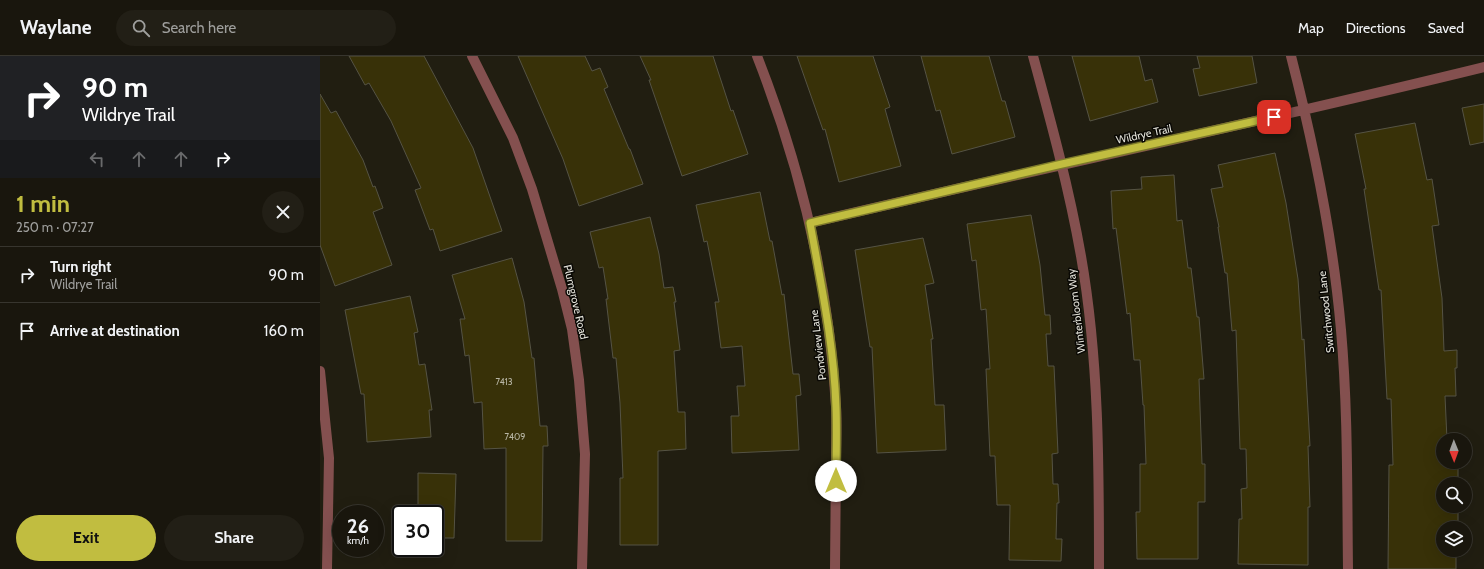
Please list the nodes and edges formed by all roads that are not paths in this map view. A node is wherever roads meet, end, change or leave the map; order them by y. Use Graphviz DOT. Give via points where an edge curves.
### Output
graph roads {
  1 [pos="472,56"];
  2 [pos="757,56"];
  3 [pos="1033,56"];
  4 [pos="1291,56"];
  5 [pos="1484,67"];
  6 [pos="1305,111"];
  7 [pos="1062,164"];
  8 [pos="810,223"];
  9 [pos="320,371"];
  10 [pos="327,569"];
  11 [pos="582,569"];
  12 [pos="835,569"];
  13 [pos="1099,569"];
  14 [pos="1348,569"];
  1 -- 11 [label="street, Plumgrove Road" via="513,138 532,189 572,330 579,380 584,454"];
  2 -- 8 [label="street, Pondview Lane" via="778,108"];
  3 -- 7 [label="street, Winterbloom Way"];
  4 -- 6 [label="street, Switchwood Lane"];
  5 -- 6 [label="street, Wildrye Trail"];
  6 -- 7 [label="street, Wildrye Trail"];
  6 -- 14 [label="street, Switchwood Lane" via="1331,246 1341,330 1345,396"];
  7 -- 8 [label="street, Wildrye Trail"];
  7 -- 13 [label="street, Winterbloom Way" via="1081,256 1090,317 1096,387"];
  8 -- 12 [label="street, Pondview Lane" via="824,294 836,407"];
  9 -- 10 [label="street" via="329,458"];
}
